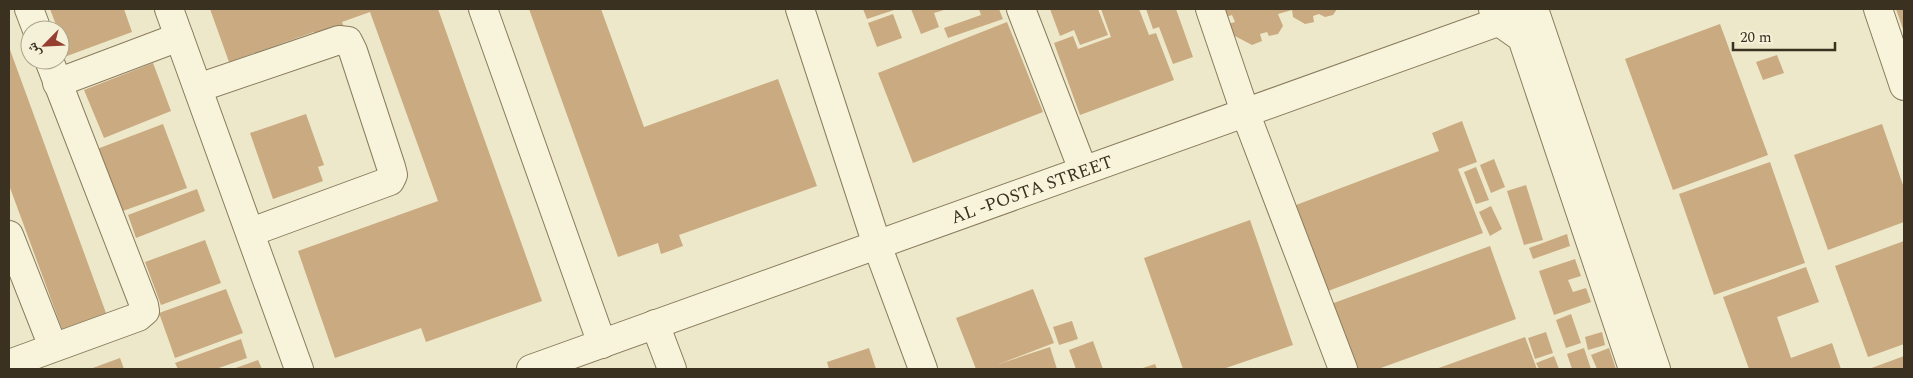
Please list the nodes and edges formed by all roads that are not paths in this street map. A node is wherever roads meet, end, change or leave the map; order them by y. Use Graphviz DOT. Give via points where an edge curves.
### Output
graph roads {
  1 [pos="170,9"];
  2 [pos="482,9"];
  3 [pos="800,9"];
  4 [pos="1022,9"];
  5 [pos="1210,9"];
  6 [pos="1534,9"];
  7 [pos="1878,9"];
  8 [pos="1496,15"];
  9 [pos="180,37"];
  10 [pos="53,72"];
  11 [pos="1904,86"];
  12 [pos="198,88"];
  13 [pos="1245,112"];
  14 [pos="1083,170"];
  15 [pos="251,232"];
  16 [pos="9,236"];
  17 [pos="877,245"];
  18 [pos="656,324"];
  19 [pos="602,344"];
  20 [pos="53,348"];
  21 [pos="9,364"];
  22 [pos="299,369"];
  23 [pos="531,369"];
  24 [pos="672,369"];
  25 [pos="923,369"];
  26 [pos="1343,369"];
  27 [pos="1633,369"];
  28 [pos="1656,369"];
  1 -- 9 [label="street"];
  2 -- 19 [label="street"];
  3 -- 17 [label="street"];
  4 -- 14 [label="street"];
  5 -- 13 [label="street"];
  6 -- 8 [label="street, AL -POSTA STREET"];
  6 -- 28 [label="street"];
  7 -- 11 [label="street"];
  8 -- 13 [label="street, AL -POSTA STREET"];
  8 -- 27 [label="street" via="1522,38"];
  9 -- 10 [label="street"];
  9 -- 12 [label="street"];
  10 -- 20 [label="street" via="144,311 138,317"];
  12 -- 15 [label="street"];
  12 -- 15 [label="street" via="339,40 348,41 353,51 391,167 393,175 390,181"];
  13 -- 14 [label="street, AL -POSTA STREET"];
  13 -- 26 [label="street"];
  14 -- 17 [label="street, AL -POSTA STREET"];
  15 -- 22 [label="street"];
  16 -- 20 [label="street"];
  17 -- 18 [label="street, AL -POSTA STREET"];
  17 -- 25 [label="street"];
  18 -- 19 [label="street, AL -POSTA STREET"];
  18 -- 24 [label="street"];
  19 -- 23 [label="street, AL -POSTA STREET"];
  20 -- 21 [label="street"];
}
